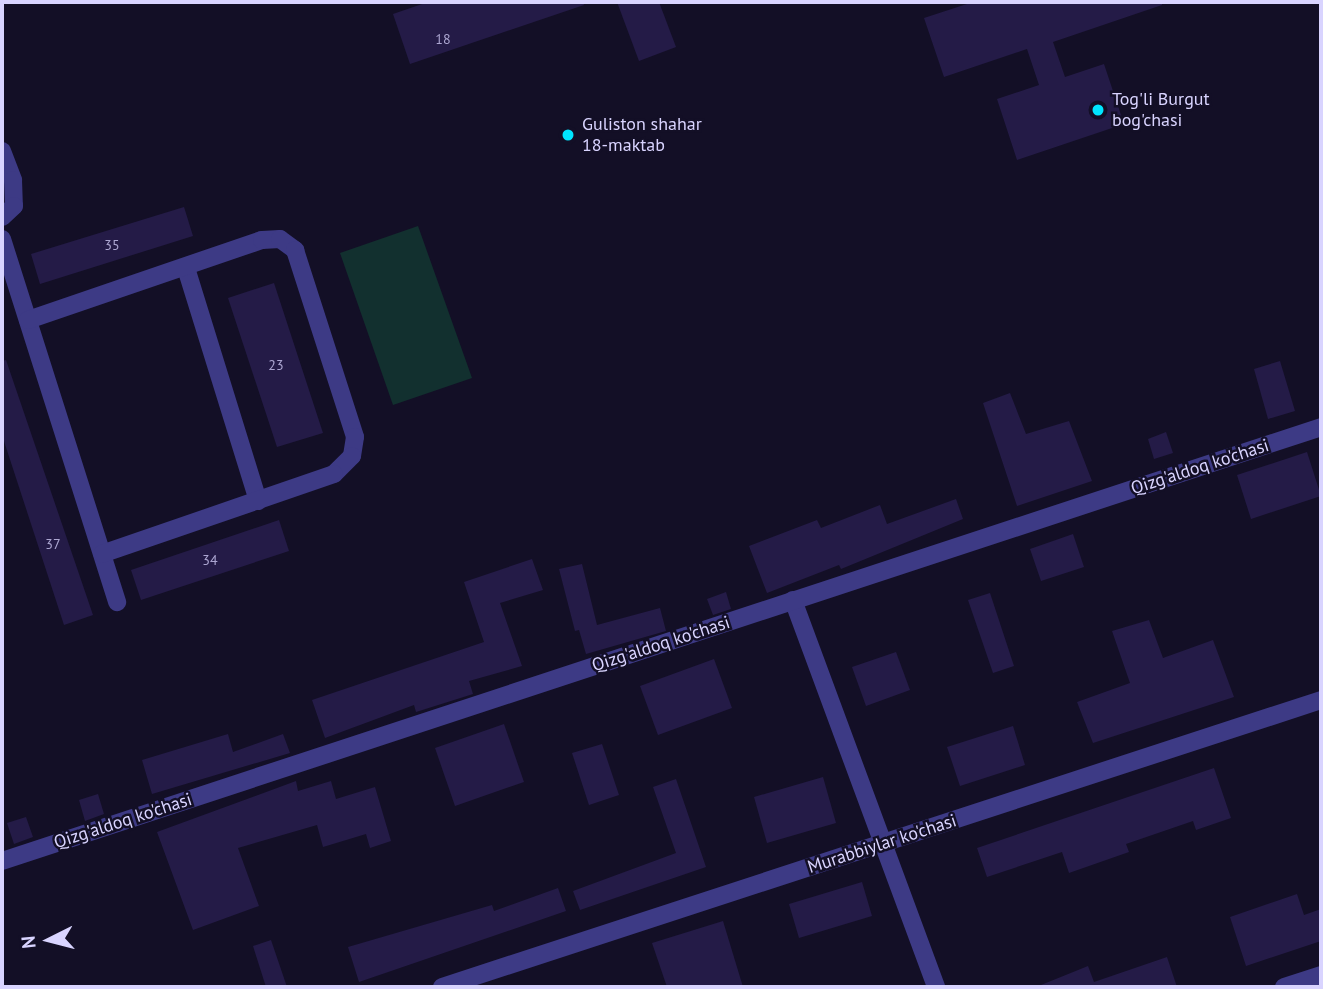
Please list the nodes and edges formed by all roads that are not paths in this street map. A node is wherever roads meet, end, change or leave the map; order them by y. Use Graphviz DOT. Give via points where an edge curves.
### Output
graph roads {
  1 [pos="2,150"];
  2 [pos="2,217"];
  3 [pos="2,239"];
  4 [pos="186,268"];
  5 [pos="29,320"];
  6 [pos="1321,427"];
  7 [pos="258,500"];
  8 [pos="102,554"];
  9 [pos="793,600"];
  10 [pos="117,602"];
  11 [pos="1321,700"];
  12 [pos="884,843"];
  13 [pos="2,861"];
  14 [pos="1321,975"];
  15 [pos="442,987"];
  16 [pos="936,987"];
  17 [pos="1284,987"];
  1 -- 2 [label="street" via="13,180 14,206"];
  3 -- 5 [label="street"];
  4 -- 5 [label="street"];
  4 -- 7 [label="street"];
  4 -- 7 [label="street" via="262,240 279,239 295,250 351,424 355,437 352,456 334,474"];
  5 -- 8 [label="street"];
  6 -- 9 [label="street, Qizg'aldoq ko'chasi"];
  7 -- 8 [label="street"];
  8 -- 10 [label="street"];
  9 -- 12 [label="street"];
  9 -- 13 [label="street, Qizg'aldoq ko'chasi"];
  11 -- 12 [label="street, Murabbiylar ko'chasi"];
  12 -- 15 [label="street, Murabbiylar ko'chasi"];
  12 -- 16 [label="street"];
  14 -- 17 [label="street"];
}
